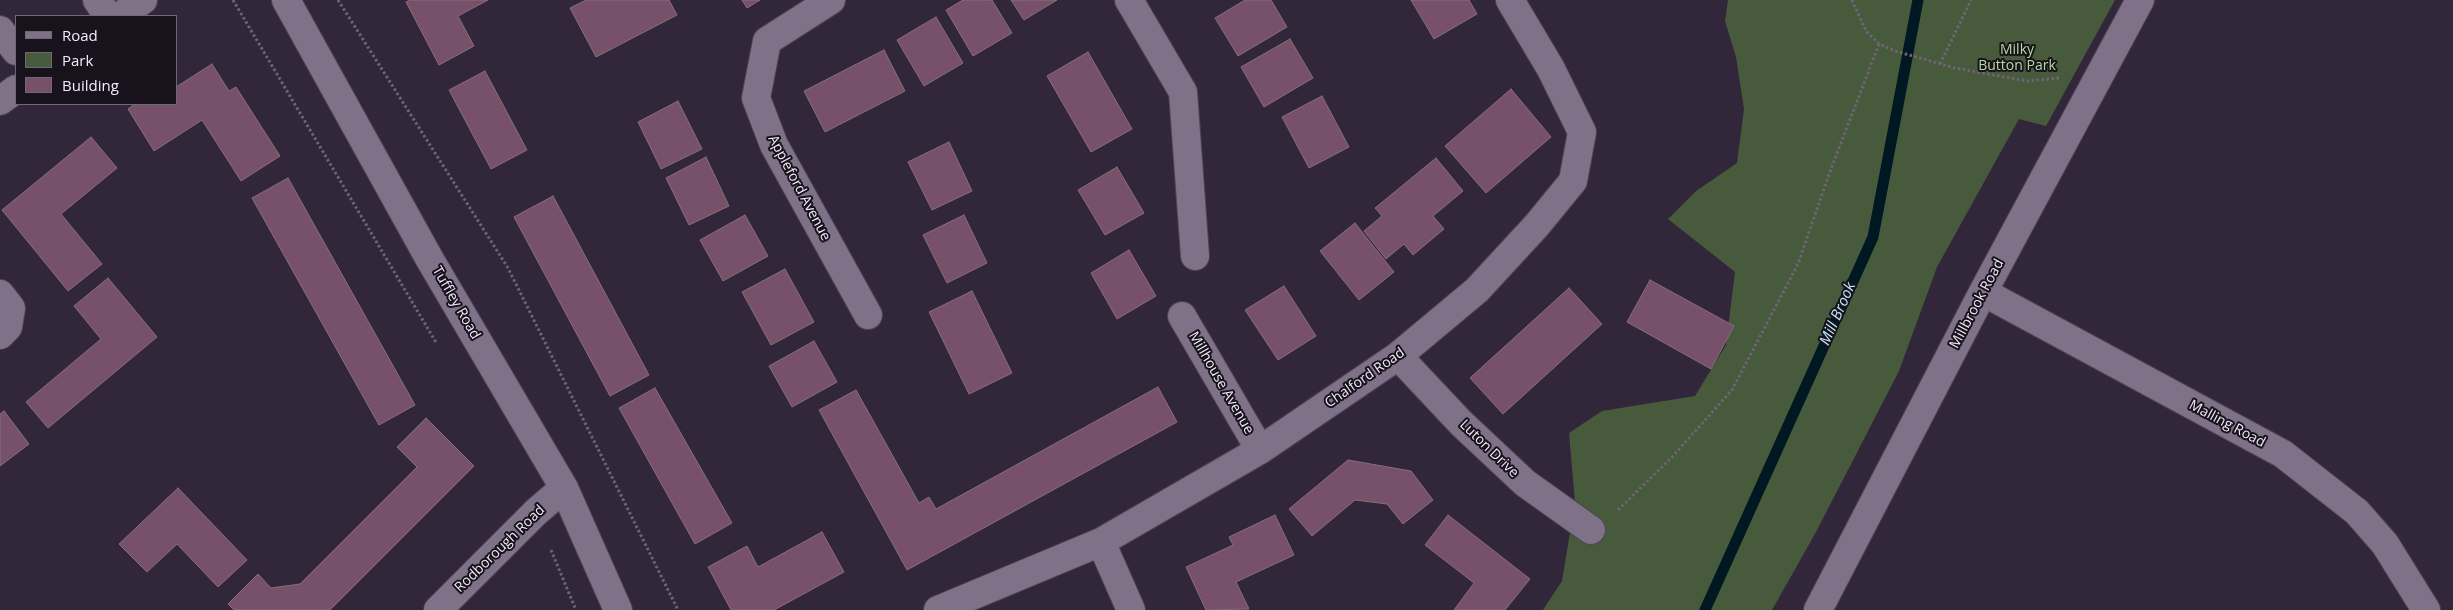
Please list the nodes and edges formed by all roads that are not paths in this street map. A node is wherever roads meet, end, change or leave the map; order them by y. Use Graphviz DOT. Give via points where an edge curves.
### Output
graph roads {
  1 [pos="97,0"];
  2 [pos="144,0"];
  3 [pos="286,0"];
  4 [pos="831,0"];
  5 [pos="1130,0"];
  6 [pos="1510,0"];
  7 [pos="2140,0"];
  8 [pos="107,15"];
  9 [pos="122,15"];
  10 [pos="0,30"];
  11 [pos="15,50"];
  12 [pos="15,90"];
  13 [pos="0,101"];
  14 [pos="1195,256"];
  15 [pos="1983,292"];
  16 [pos="0,294"];
  17 [pos="868,316"];
  18 [pos="1182,316"];
  19 [pos="0,335"];
  20 [pos="1398,356"];
  21 [pos="1260,450"];
  22 [pos="564,488"];
  23 [pos="1591,530"];
  24 [pos="1101,542"];
  25 [pos="438,610"];
  26 [pos="618,610"];
  27 [pos="938,610"];
  28 [pos="1131,610"];
  29 [pos="1818,610"];
  30 [pos="2426,610"];
  1 -- 8 [label="street"];
  2 -- 9 [label="street"];
  3 -- 22 [label="street, Tuffley Road" via="429,258"];
  4 -- 17 [label="street, Appleford Avenue" via="767,41 756,98 774,145"];
  5 -- 14 [label="street" via="1183,92"];
  6 -- 20 [label="street, Chalford Road" via="1551,69 1582,132 1573,181 1477,290"];
  7 -- 15 [label="street, Millbrook Road"];
  10 -- 11 [label="street"];
  12 -- 13 [label="street"];
  15 -- 29 [label="street, Millbrook Road"];
  15 -- 30 [label="street, Malling Road" via="2283,454 2357,512 2385,544"];
  16 -- 19 [label="street" via="10,308 8,327"];
  18 -- 21 [label="street, Millhouse Avenue"];
  20 -- 21 [label="street, Chalford Road"];
  20 -- 23 [label="street, Luton Drive" via="1461,423 1525,483"];
  21 -- 24 [label="street, Chalford Road"];
  22 -- 25 [label="street, Rodborough Road"];
  22 -- 26 [label="street, Tuffley Road"];
  24 -- 27 [label="street, Chalford Road"];
  24 -- 28 [label="street"];
}
